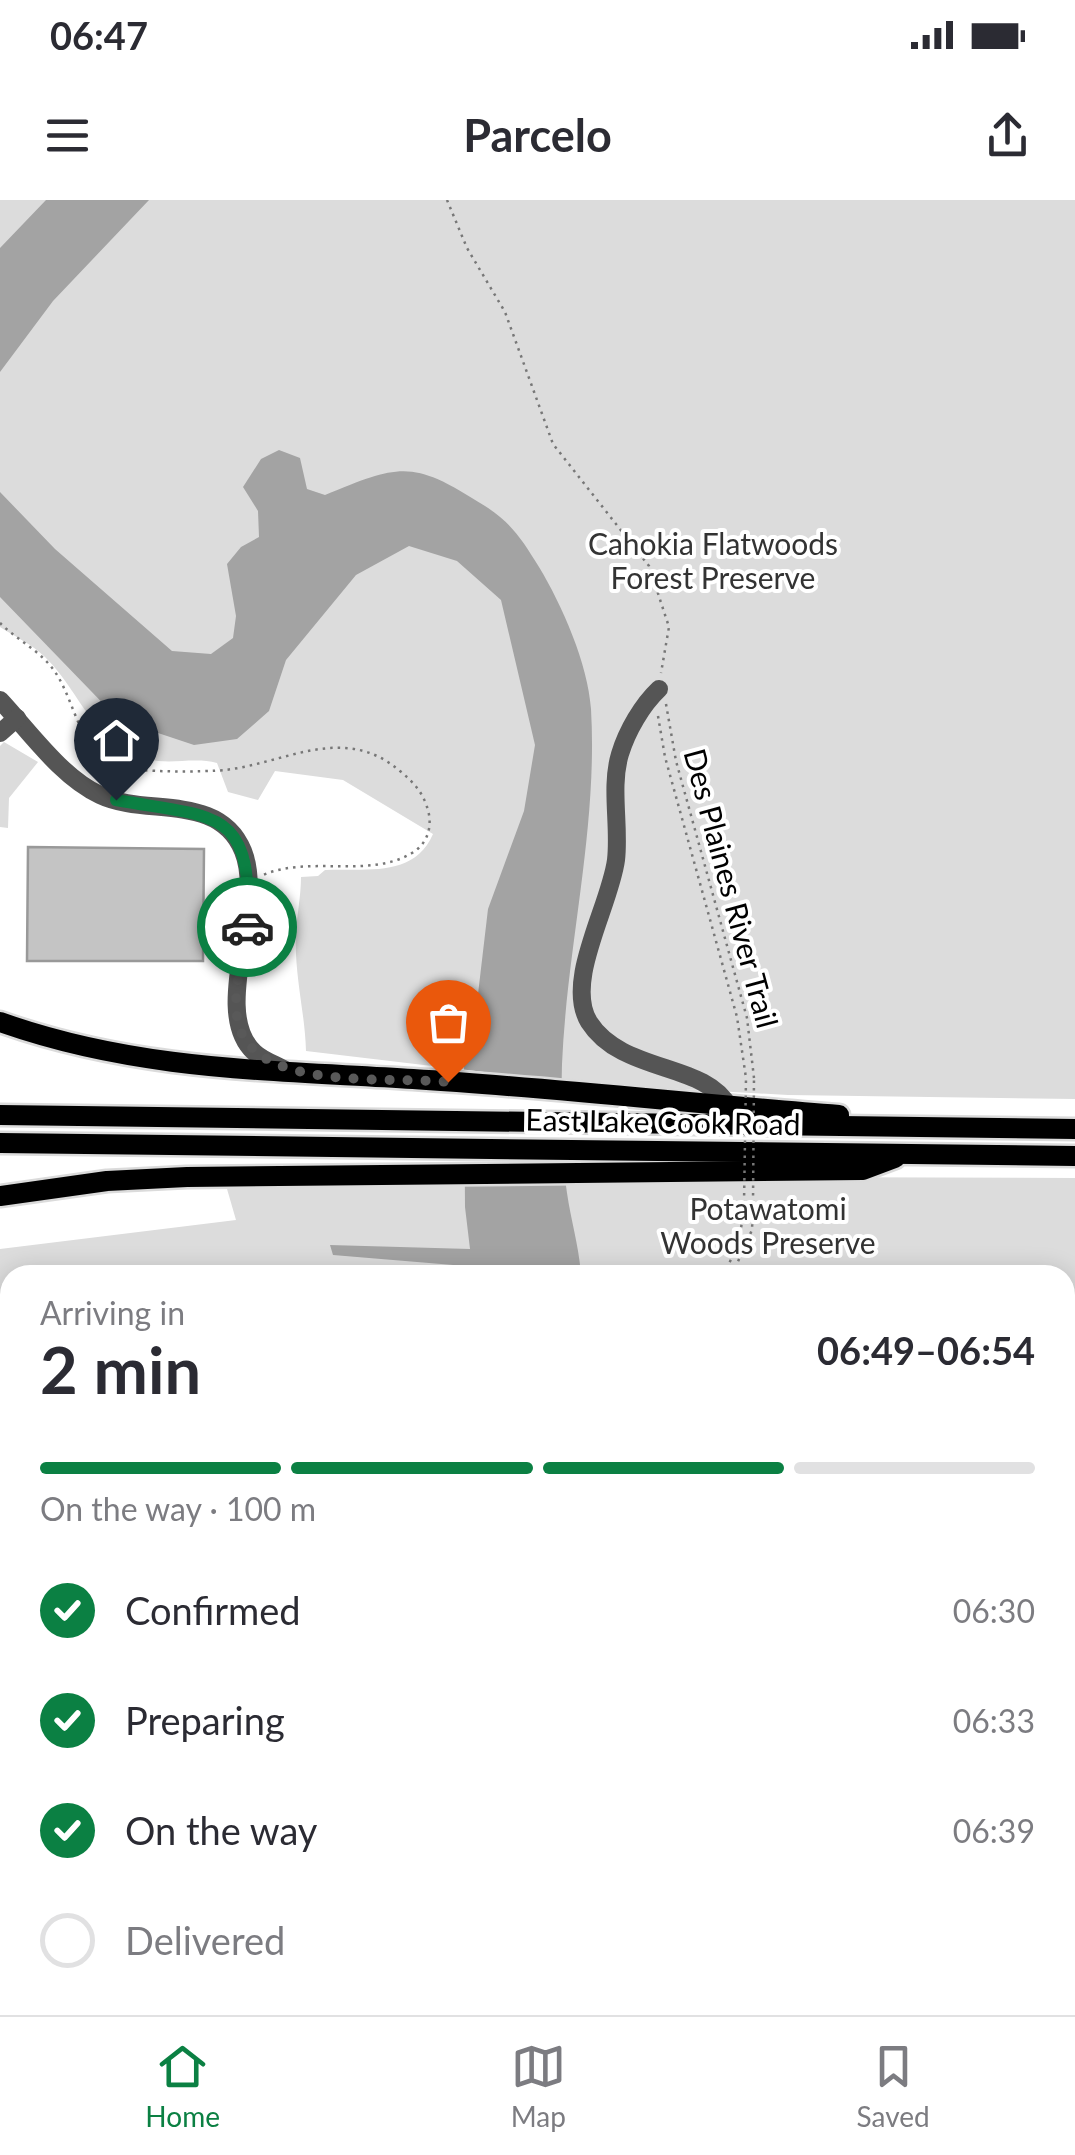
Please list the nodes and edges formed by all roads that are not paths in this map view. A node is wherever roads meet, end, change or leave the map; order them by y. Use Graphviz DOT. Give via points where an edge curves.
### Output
graph roads {
  1 [pos="659,689"];
  2 [pos="0,700"];
  3 [pos="16,718"];
  4 [pos="0,733"];
  5 [pos="0,1022"];
  6 [pos="292,1073"];
  7 [pos="729,1106"];
  8 [pos="0,1115"];
  9 [pos="904,1129"];
  10 [pos="1075,1129"];
  11 [pos="0,1143"];
  12 [pos="905,1154"];
  13 [pos="1075,1156"];
  14 [pos="0,1196"];
  1 -- 7 [label="street" via="619,755 616,861 581,1004 608,1044 715,1090"];
  2 -- 3 [label="street"];
  3 -- 4 [label="street"];
  3 -- 6 [label="street" via="99,795 196,811 224,824 243,852 248,882 238,1023 255,1053"];
  5 -- 6 [label="main road" via="103,1053 186,1067"];
  6 -- 7 [label="main road"];
  7 -- 9 [label="main road" via="875,1118"];
  8 -- 9 [label="main road, East Lake Cook Road"];
  9 -- 10 [label="main road"];
  11 -- 12 [label="main road, East Lake Cook Road"];
  12 -- 13 [label="main road, East Lake Cook Road"];
  12 -- 14 [label="main road" via="863,1170 187,1176"];
}
